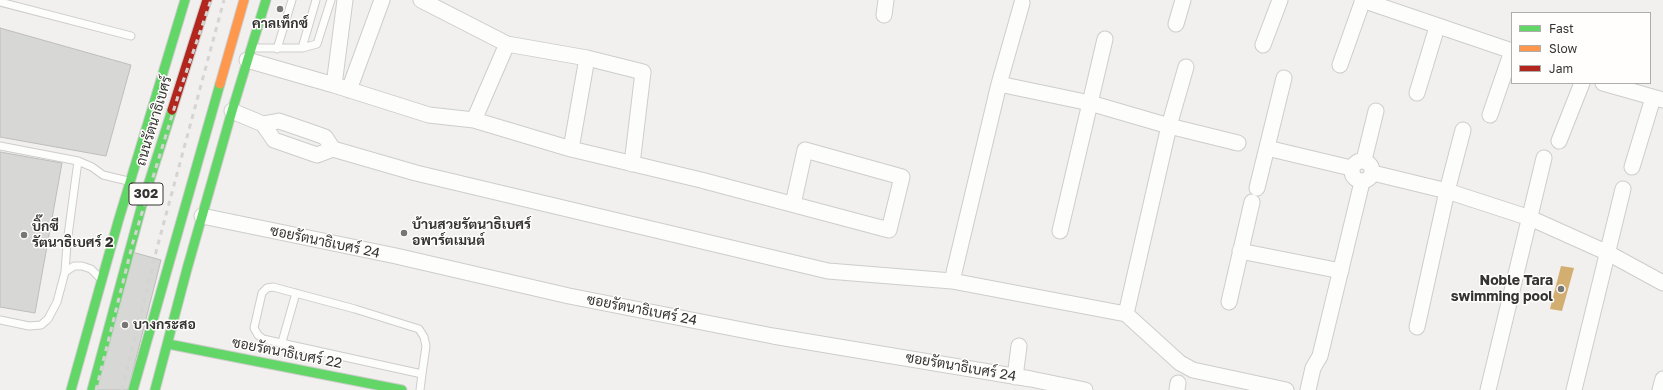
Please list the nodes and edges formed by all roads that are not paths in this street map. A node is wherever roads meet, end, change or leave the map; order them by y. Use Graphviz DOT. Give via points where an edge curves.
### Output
graph roads {
  1 [pos="185,0"];
  2 [pos="207,0"];
  3 [pos="244,0"];
  4 [pos="266,0"];
  5 [pos="292,0"];
  6 [pos="316,0"];
  7 [pos="331,0"];
  8 [pos="345,0"];
  9 [pos="382,0"];
  10 [pos="421,0"];
  11 [pos="886,0"];
  12 [pos="1183,0"];
  13 [pos="1280,0"];
  14 [pos="1362,0"];
  15 [pos="0,2"];
  16 [pos="1022,3"];
  17 [pos="884,15"];
  18 [pos="1176,24"];
  19 [pos="1437,26"];
  20 [pos="131,36"];
  21 [pos="1104,39"];
  22 [pos="507,44"];
  23 [pos="1263,45"];
  24 [pos="302,48"];
  25 [pos="277,49"];
  26 [pos="1511,51"];
  27 [pos="249,54"];
  28 [pos="1511,54"];
  29 [pos="587,58"];
  30 [pos="1340,65"];
  31 [pos="1186,66"];
  32 [pos="1284,78"];
  33 [pos="999,84"];
  34 [pos="1582,84"];
  35 [pos="1606,84"];
  36 [pos="334,85"];
  37 [pos="349,90"];
  38 [pos="1417,93"];
  39 [pos="1658,99"];
  40 [pos="1090,103"];
  41 [pos="232,110"];
  42 [pos="1376,111"];
  43 [pos="1490,115"];
  44 [pos="474,120"];
  45 [pos="1169,126"];
  46 [pos="1463,130"];
  47 [pos="1559,141"];
  48 [pos="1238,143"];
  49 [pos="0,146"];
  50 [pos="1267,148"];
  51 [pos="571,149"];
  52 [pos="1544,158"];
  53 [pos="1364,160"];
  54 [pos="78,161"];
  55 [pos="632,164"];
  56 [pos="1632,167"];
  57 [pos="1351,168"];
  58 [pos="1367,177"];
  59 [pos="130,181"];
  60 [pos="1623,189"];
  61 [pos="1447,191"];
  62 [pos="793,204"];
  63 [pos="202,216"];
  64 [pos="1530,218"];
  65 [pos="1060,231"];
  66 [pos="1240,251"];
  67 [pos="1608,253"];
  68 [pos="1341,271"];
  69 [pos="65,272"];
  70 [pos="102,280"];
  71 [pos="952,281"];
  72 [pos="1663,283"];
  73 [pos="296,293"];
  74 [pos="1229,302"];
  75 [pos="1126,314"];
  76 [pos="0,320"];
  77 [pos="1417,327"];
  78 [pos="282,342"];
  79 [pos="168,344"];
  80 [pos="1019,346"];
  81 [pos="1320,356"];
  82 [pos="422,374"];
  83 [pos="1015,376"];
  84 [pos="1663,379"];
  85 [pos="71,390"];
  86 [pos="92,390"];
  87 [pos="133,390"];
  88 [pos="155,390"];
  89 [pos="402,390"];
  90 [pos="420,390"];
  91 [pos="1085,390"];
  92 [pos="1286,390"];
  93 [pos="1308,390"];
  94 [pos="1318,390"];
  95 [pos="1488,390"];
  96 [pos="1574,390"];
  97 [pos="1660,390"];
  1 -- 59 [label="main road, ถนนรัตนาธิเบศร์ / 302"];
  2 -- 86 [label="main road, ถนนรัตนาธิเบศร์ / 302" via="143,201"];
  3 -- 87 [label="main road"];
  4 -- 27 [label="main road"];
  5 -- 25 [label="lane"];
  6 -- 24 [label="lane"];
  7 -- 24 [label="lane" via="319,41 314,46"];
  8 -- 36 [label="street"];
  9 -- 37 [label="street"];
  10 -- 22 [label="street"];
  11 -- 17 [label="street"];
  12 -- 18 [label="street"];
  13 -- 23 [label="street"];
  14 -- 19 [label="street"];
  14 -- 30 [label="street"];
  15 -- 20 [label="lane"];
  16 -- 33 [label="street"];
  19 -- 26 [label="street"];
  19 -- 38 [label="street"];
  21 -- 40 [label="street"];
  22 -- 29 [label="street"];
  22 -- 44 [label="street"];
  24 -- 25 [label="lane"];
  25 -- 27 [label="lane"];
  27 -- 36 [label="street"];
  27 -- 41 [label="main road"];
  28 -- 43 [label="street"];
  29 -- 51 [label="street"];
  29 -- 55 [label="street" via="643,72"];
  31 -- 45 [label="street"];
  32 -- 50 [label="street"];
  33 -- 40 [label="street"];
  33 -- 71 [label="street"];
  34 -- 47 [label="street"];
  35 -- 39 [label="street"];
  36 -- 37 [label="street"];
  37 -- 44 [label="street" via="429,115"];
  39 -- 56 [label="street"];
  40 -- 45 [label="street"];
  40 -- 65 [label="street"];
  41 -- 63 [label="main road"];
  41 -- 71 [label="street" via="263,124 278,121 311,132 325,138 333,149 424,175 828,270"];
  42 -- 53 [label="street"];
  44 -- 51 [label="street"];
  45 -- 48 [label="street"];
  45 -- 75 [label="street"];
  46 -- 61 [label="street"];
  49 -- 54 [label="lane"];
  50 -- 57 [label="street"];
  50 -- 66 [label="street"];
  51 -- 55 [label="street"];
  52 -- 64 [label="street"];
  53 -- 57 [label="street" via="1356,161"];
  53 -- 58 [label="street" via="1371,165"];
  54 -- 59 [label="lane" via="113,178"];
  54 -- 69 [label="lane"];
  55 -- 62 [label="street"];
  57 -- 58 [label="street" via="1353,178"];
  58 -- 61 [label="street"];
  58 -- 68 [label="street"];
  59 -- 70 [label="main road, ถนนรัตนาธิเบศร์ / 302"];
  60 -- 67 [label="street"];
  61 -- 64 [label="street"];
  61 -- 77 [label="street"];
  62 -- 62 [label="street" via="889,230 902,177 805,150"];
  63 -- 79 [label="main road"];
  63 -- 83 [label="street, ซอยรัตนาธิเบศร์ 24" via="601,302 773,336"];
  64 -- 67 [label="street"];
  64 -- 95 [label="street"];
  66 -- 68 [label="street"];
  66 -- 74 [label="street"];
  67 -- 72 [label="street"];
  67 -- 96 [label="street"];
  68 -- 81 [label="street"];
  69 -- 70 [label="lane" via="74,266 82,266 92,269"];
  69 -- 76 [label="lane" via="57,302 48,319 41,324 29,326"];
  70 -- 85 [label="main road, ถนนรัตนาธิเบศร์ / 302"];
  71 -- 75 [label="street"];
  73 -- 78 [label="lane"];
  73 -- 78 [label="lane" via="273,287 262,293 254,328 263,339"];
  73 -- 82 [label="lane" via="419,329 426,346"];
  75 -- 92 [label="street" via="1180,363 1193,370"];
  78 -- 82 [label="lane"];
  79 -- 88 [label="main road"];
  79 -- 89 [label="main road, ซอยรัตนาธิเบศร์ 22"];
  80 -- 83 [label="street"];
  81 -- 93 [label="street" via="1313,368"];
  81 -- 94 [label="street" via="1322,370"];
  82 -- 90 [label="lane"];
  83 -- 91 [label="street, ซอยรัตนาธิเบศร์ 24"];
  84 -- 97 [label="street"];
}
